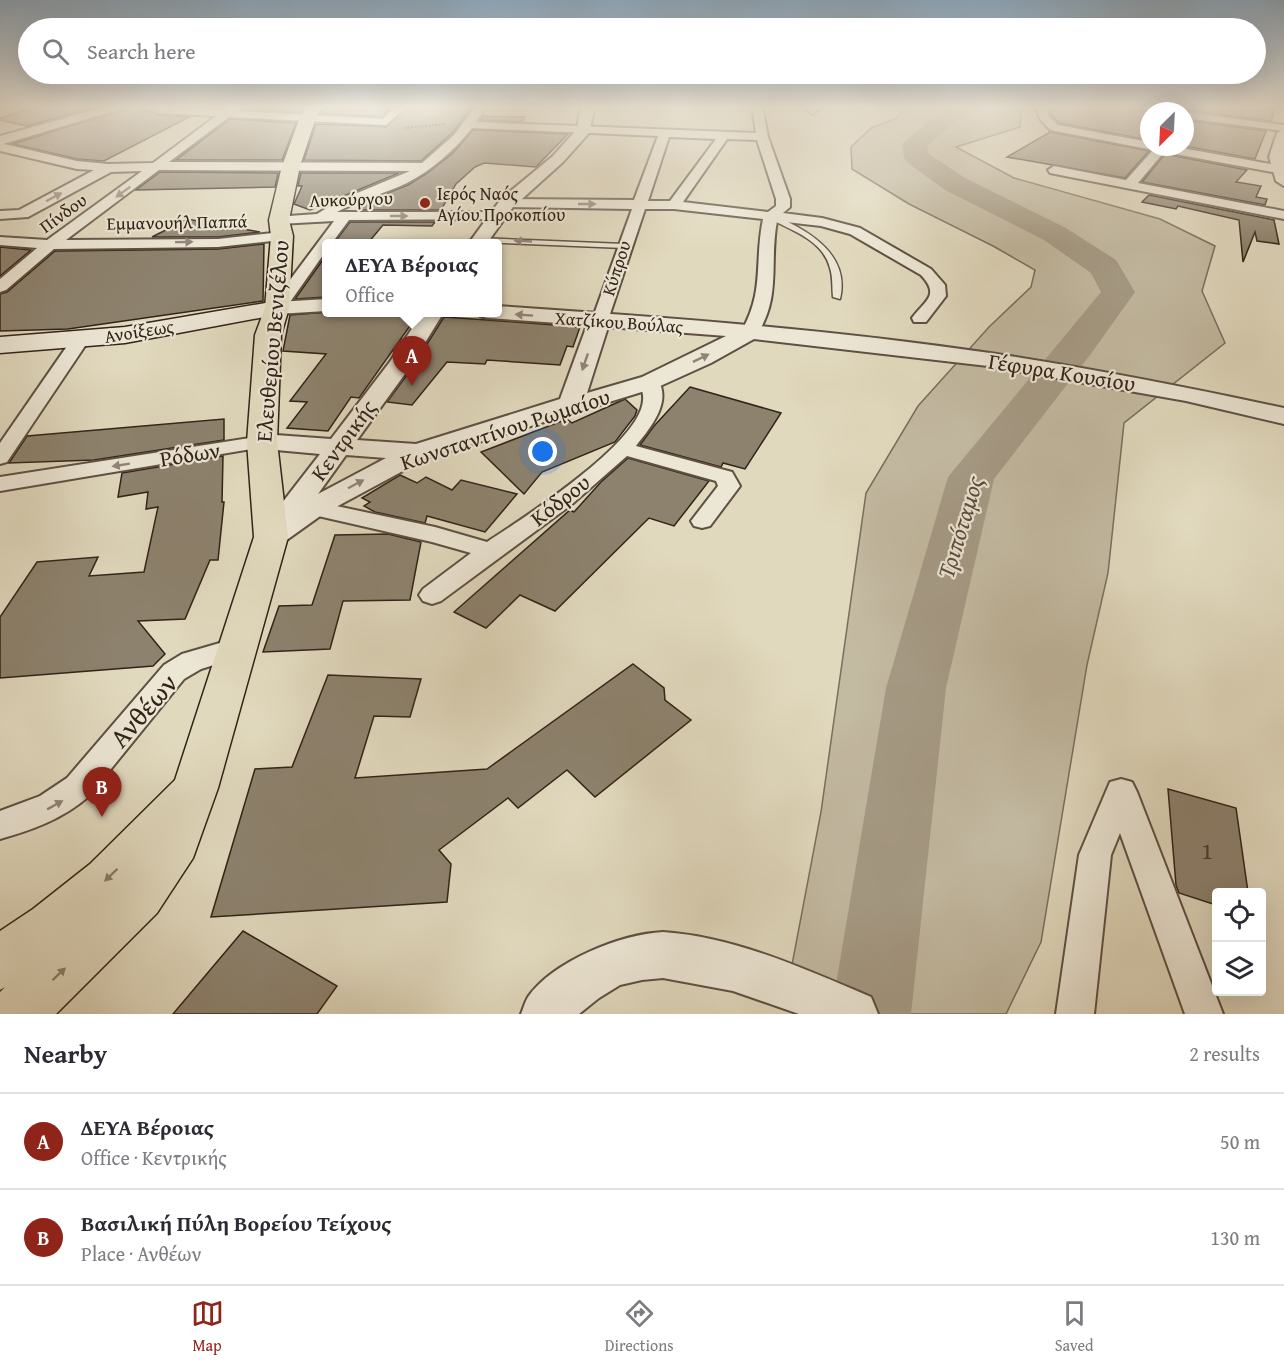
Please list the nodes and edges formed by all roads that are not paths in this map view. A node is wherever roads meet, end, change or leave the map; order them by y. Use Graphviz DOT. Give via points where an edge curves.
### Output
graph roads {
  1 [pos="27,153"];
  2 [pos="176,153"];
  3 [pos="296,153"];
  4 [pos="440,153"];
  5 [pos="563,153"];
  6 [pos="657,153"];
  7 [pos="711,153"];
  8 [pos="768,153"];
  9 [pos="1277,153"];
  10 [pos="1194,155"];
  11 [pos="1154,156"];
  12 [pos="159,166"];
  13 [pos="291,166"];
  14 [pos="425,167"];
  15 [pos="108,168"];
  16 [pos="1054,170"];
  17 [pos="1281,175"];
  18 [pos="1129,185"];
  19 [pos="507,203"];
  20 [pos="638,204"];
  21 [pos="674,206"];
  22 [pos="0,214"];
  23 [pos="1284,215"];
  24 [pos="345,216"];
  25 [pos="497,216"];
  26 [pos="771,216"];
  27 [pos="320,217"];
  28 [pos="280,228"];
  29 [pos="328,239"];
  30 [pos="481,239"];
  31 [pos="0,241"];
  32 [pos="502,243"];
  33 [pos="50,245"];
  34 [pos="624,246"];
  35 [pos="322,247"];
  36 [pos="0,287"];
  37 [pos="837,297"];
  38 [pos="322,305"];
  39 [pos="277,308"];
  40 [pos="502,313"];
  41 [pos="431,317"];
  42 [pos="920,318"];
  43 [pos="600,320"];
  44 [pos="750,332"];
  45 [pos="80,340"];
  46 [pos="864,342"];
  47 [pos="0,345"];
  48 [pos="650,382"];
  49 [pos="571,404"];
  50 [pos="1284,416"];
  51 [pos="262,442"];
  52 [pos="339,448"];
  53 [pos="623,449"];
  54 [pos="418,452"];
  55 [pos="0,458"];
  56 [pos="0,484"];
  57 [pos="313,508"];
  58 [pos="702,521"];
  59 [pos="271,537"];
  60 [pos="490,551"];
  61 [pos="432,595"];
  62 [pos="237,648"];
  63 [pos="195,788"];
  64 [pos="0,825"];
  65 [pos="0,963"];
  66 [pos="17,1014"];
  67 [pos="545,1014"];
  68 [pos="854,1014"];
  69 [pos="1075,1014"];
  70 [pos="1204,1014"];
  1 -- 15 [label="street"];
  2 -- 12 [label="street, Πίνδου"];
  3 -- 13 [label="main road, Ελευθερίου Βενιζέλου"];
  4 -- 14 [label="street"];
  5 -- 19 [label="street"];
  6 -- 20 [label="street, Κύπρου"];
  7 -- 21 [label="street"];
  8 -- 26 [label="street" via="783,199 783,207"];
  9 -- 17 [label="street"];
  10 -- 17 [label="street"];
  11 -- 18 [label="street"];
  12 -- 13 [label="street"];
  12 -- 15 [label="street"];
  12 -- 33 [label="street, Πίνδου, one-way"];
  13 -- 14 [label="street"];
  13 -- 28 [label="main road, Ελευθερίου Βενιζέλου"];
  14 -- 27 [label="street" via="339,204"];
  22 -- 15 [label="street, one-way" via="23,213"];
  16 -- 18 [label="street"];
  18 -- 23 [label="street"];
  19 -- 20 [label="street, one-way"];
  19 -- 25 [label="street"];
  20 -- 21 [label="street"];
  20 -- 34 [label="street, Κύπρου"];
  21 -- 26 [label="street"];
  24 -- 25 [label="street, Λυκούργου, one-way"];
  24 -- 27 [label="street, Λυκούργου"];
  24 -- 29 [label="street"];
  25 -- 30 [label="street"];
  26 -- 37 [label="lane" via="817,243 833,263"];
  26 -- 42 [label="street" via="842,226 926,272 938,282 939,290 935,302"];
  26 -- 44 [label="street" via="766,232 766,298"];
  27 -- 28 [label="street, Λυκούργου"];
  33 -- 28 [label="street, Εμμανουήλ Παππά, one-way" via="208,243"];
  28 -- 39 [label="main road, Ελευθερίου Βενιζέλου"];
  31 -- 33 [label="street, Εμμανουήλ Παππά"];
  34 -- 32 [label="lane, one-way"];
  33 -- 36 [label="street, Πίνδου"];
  34 -- 43 [label="street, Κύπρου"];
  35 -- 39 [label="street"];
  38 -- 39 [label="street"];
  39 -- 45 [label="main road, Ανοίξεως"];
  39 -- 51 [label="main road, Ελευθερίου Βενιζέλου" via="268,335"];
  43 -- 40 [label="street, Χατζίκου Βούλας, one-way"];
  41 -- 52 [label="street, Κεντρικής"];
  43 -- 44 [label="street, Χατζίκου Βούλας"];
  43 -- 49 [label="street, Κύπρου, one-way"];
  44 -- 46 [label="street, Χατζίκου Βούλας"];
  48 -- 44 [label="street, Κωνσταντίνου Ρωμαίου, one-way"];
  45 -- 47 [label="main road, Ανοίξεως"];
  45 -- 55 [label="street"];
  46 -- 50 [label="street, Γέφυρα Κουσίου" via="1071,372"];
  48 -- 49 [label="street, Κωνσταντίνου Ρωμαίου"];
  48 -- 53 [label="street, Κόδρου" via="654,389 653,408"];
  49 -- 54 [label="street, Κωνσταντίνου Ρωμαίου"];
  51 -- 52 [label="street, Ρόδων"];
  51 -- 56 [label="street, Ρόδων, one-way"];
  51 -- 59 [label="main road, Ελευθερίου Βενιζέλου"];
  52 -- 54 [label="street, Ρόδων"];
  52 -- 59 [label="street, Κεντρικής"];
  53 -- 58 [label="street" via="724,477 729,486"];
  53 -- 60 [label="street, Κόδρου" via="556,507"];
  57 -- 54 [label="street, Κωνσταντίνου Ρωμαίου, one-way"];
  57 -- 59 [label="street, Κωνσταντίνου Ρωμαίου"];
  57 -- 60 [label="street"];
  59 -- 62 [label="main road, Ελευθερίου Βενιζέλου"];
  60 -- 61 [label="street, Κόδρου"];
  62 -- 63 [label="main road, Ελευθερίου Βενιζέλου"];
  64 -- 62 [label="street, Ανθέων, one-way" via="64,799 78,787 182,665"];
  63 -- 65 [label="main road, Ελευθερίου Βενιζέλου, one-way" via="107,880"];
  66 -- 63 [label="main road, Ελευθερίου Βενιζέλου, one-way" via="139,896 176,843"];
  67 -- 68 [label="street" via="588,976 621,962 660,954 716,963 773,979"];
  69 -- 70 [label="street" via="1095,855 1121,792"];
}
